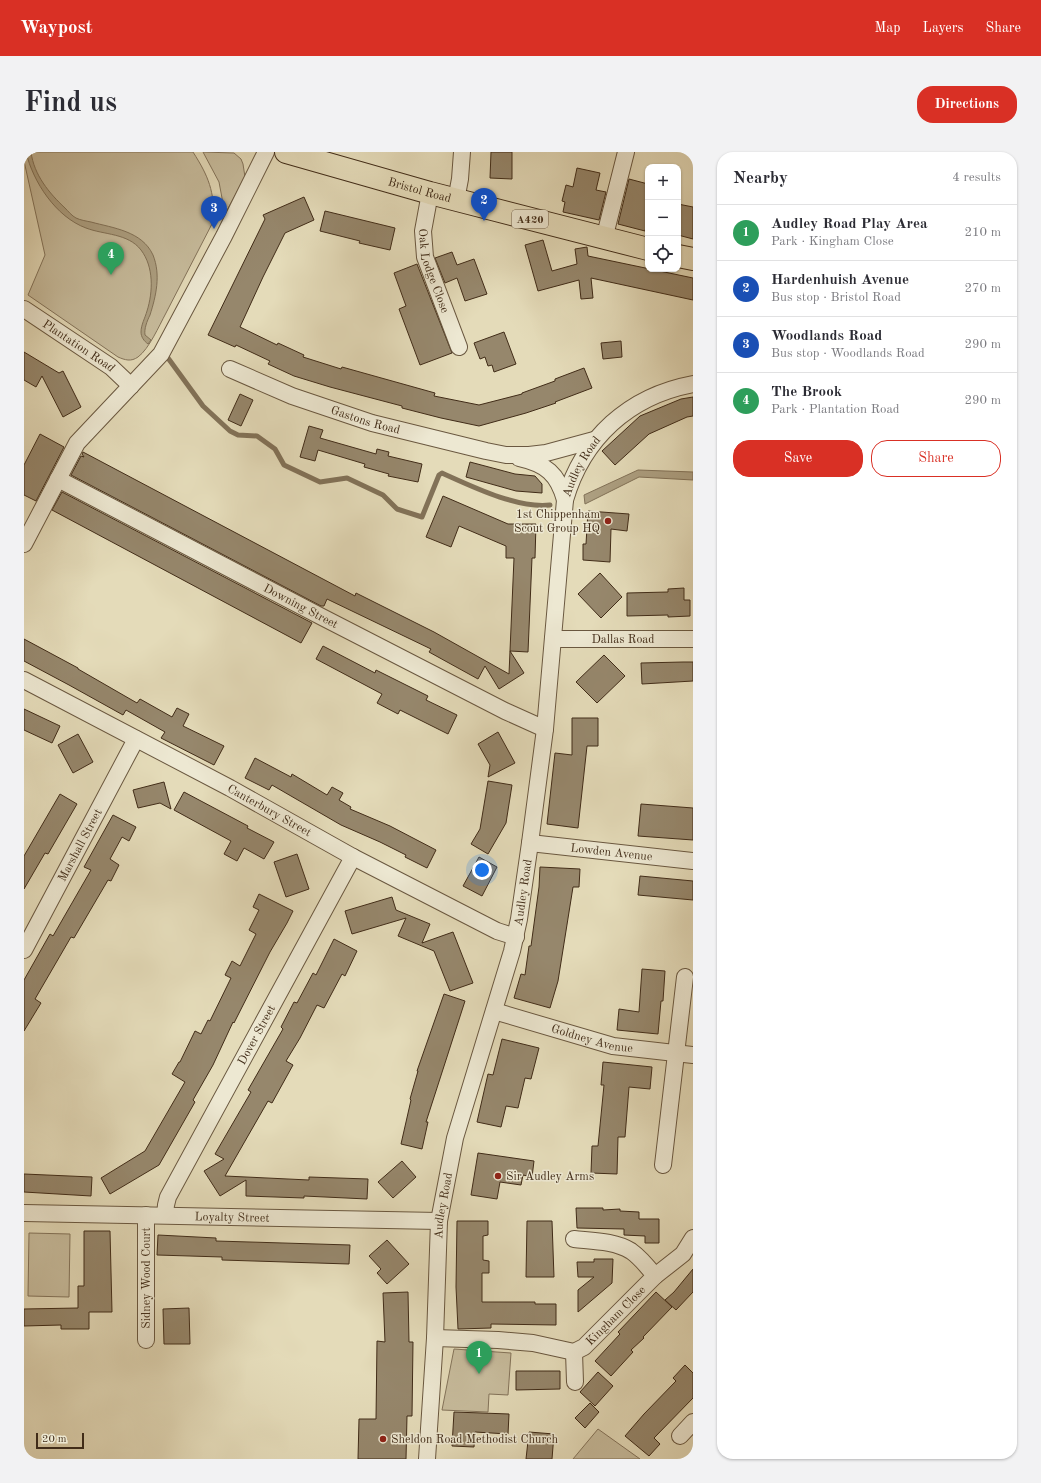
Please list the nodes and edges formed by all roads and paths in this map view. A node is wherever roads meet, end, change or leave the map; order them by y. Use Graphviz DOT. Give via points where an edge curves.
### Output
graph roads {
  1 [pos="266,152"];
  2 [pos="286,152"];
  3 [pos="462,152"];
  4 [pos="626,152"];
  5 [pos="430,193"];
  6 [pos="456,200"];
  7 [pos="604,239"];
  8 [pos="645,248"];
  9 [pos="681,257"];
  10 [pos="693,259"];
  11 [pos="24,309"];
  12 [pos="459,347"];
  13 [pos="230,369"];
  14 [pos="693,384"];
  15 [pos="131,386"];
  16 [pos="594,440"];
  17 [pos="506,455"];
  18 [pos="58,479"];
  19 [pos="565,500"];
  20 [pos="24,544"];
  21 [pos="553,639"];
  22 [pos="693,639"];
  23 [pos="24,680"];
  24 [pos="545,729"];
  25 [pos="136,739"];
  26 [pos="530,843"];
  27 [pos="353,857"];
  28 [pos="693,861"];
  29 [pos="516,937"];
  30 [pos="24,950"];
  31 [pos="685,977"];
  32 [pos="494,1011"];
  33 [pos="677,1054"];
  34 [pos="693,1055"];
  35 [pos="664,1165"];
  36 [pos="24,1213"];
  37 [pos="146,1215"];
  38 [pos="165,1215"];
  39 [pos="440,1221"];
  40 [pos="693,1238"];
  41 [pos="574,1239"];
  42 [pos="655,1276"];
  43 [pos="435,1338"];
  44 [pos="146,1340"];
  45 [pos="574,1352"];
  46 [pos="575,1382"];
  47 [pos="693,1422"];
  48 [pos="680,1436"];
  49 [pos="427,1459"];
  1 -- 15 [label="street" via="171,338 157,360"];
  2 -- 5 [label="main road, Bristol Road / A420"];
  3 -- 6 [label="street"];
  4 -- 7 [label="street"];
  5 -- 6 [label="main road, Bristol Road / A420"];
  5 -- 12 [label="street, Oak Lodge Close" via="423,231 425,257"];
  6 -- 7 [label="main road, Bristol Road / A420"];
  7 -- 8 [label="main road, Bristol Road / A420"];
  9 -- 10 [label="main road"];
  11 -- 15 [label="street, Plantation Road" via="111,367"];
  13 -- 17 [label="street, Gastons Road" via="292,396 372,423"];
  14 -- 16 [label="street, Audley Road" via="665,391 642,401 619,416"];
  15 -- 18 [label="street" via="80,439"];
  16 -- 17 [label="street, Gastons Road" via="546,453"];
  16 -- 19 [label="street, Audley Road" via="577,466"];
  17 -- 19 [label="street, Gastons Road" via="525,459 546,468 557,481"];
  18 -- 20 [label="street"];
  18 -- 24 [label="street, Downing Street" via="491,704"];
  19 -- 21 [label="street, Audley Road"];
  21 -- 22 [label="street, Dallas Road"];
  21 -- 24 [label="street, Audley Road"];
  23 -- 25 [label="street, Canterbury Street"];
  24 -- 26 [label="street, Audley Road"];
  25 -- 27 [label="street, Canterbury Street"];
  25 -- 30 [label="street, Marshall Street"];
  26 -- 28 [label="street, Lowden Avenue"];
  26 -- 29 [label="street, Audley Road"];
  27 -- 29 [label="street, Canterbury Street" via="497,931"];
  27 -- 38 [label="street, Dover Street" via="168,1197"];
  29 -- 32 [label="street, Audley Road"];
  31 -- 33 [label="street"];
  32 -- 33 [label="street, Goldney Avenue" via="613,1046"];
  32 -- 39 [label="street, Audley Road" via="455,1138"];
  33 -- 34 [label="street, Goldney Avenue"];
  33 -- 35 [label="street"];
  36 -- 37 [label="street, Loyalty Street"];
  37 -- 38 [label="street, Loyalty Street"];
  37 -- 44 [label="street, Sidney Wood Court"];
  38 -- 39 [label="street, Loyalty Street"];
  39 -- 43 [label="street, Audley Road"];
  40 -- 42 [label="street, Kingham Close" via="683,1254"];
  41 -- 42 [label="street, Kingham Close" via="622,1246 637,1256"];
  42 -- 45 [label="street, Kingham Close" via="596,1336"];
  43 -- 45 [label="street, Kingham Close" via="533,1343"];
  43 -- 49 [label="street, Audley Road"];
  45 -- 46 [label="street, Kingham Close"];
  47 -- 48 [label="street"];
}
